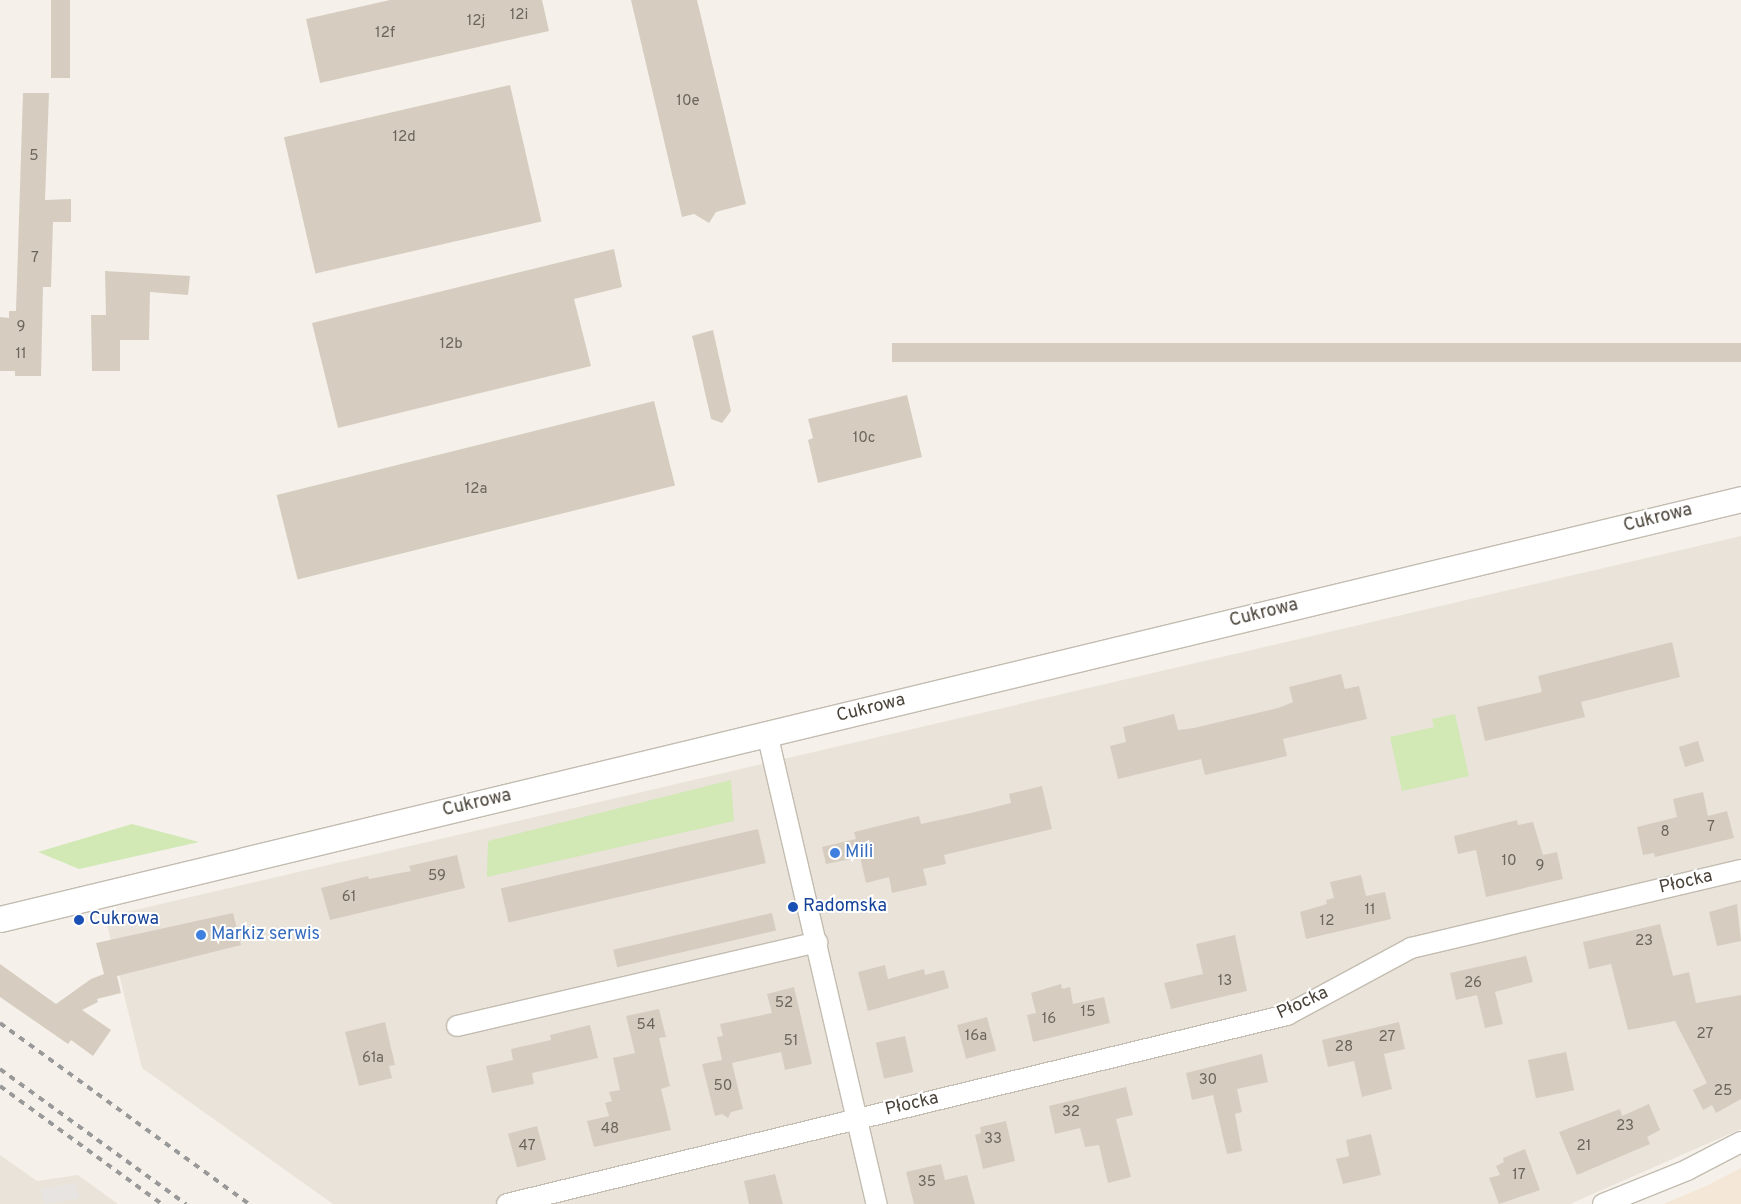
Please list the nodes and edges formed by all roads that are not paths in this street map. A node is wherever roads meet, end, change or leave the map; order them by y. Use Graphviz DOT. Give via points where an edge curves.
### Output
graph roads {
  1 [pos="1741,499"];
  2 [pos="767,733"];
  3 [pos="1741,870"];
  4 [pos="0,919"];
  5 [pos="817,942"];
  6 [pos="457,1026"];
  7 [pos="857,1118"];
  8 [pos="1741,1142"];
  9 [pos="507,1204"];
  10 [pos="877,1204"];
  11 [pos="1602,1204"];
  1 -- 2 [label="street, Cukrowa"];
  2 -- 4 [label="street, Cukrowa"];
  2 -- 5 [label="street"];
  3 -- 7 [label="street, Płocka" via="1411,948 1287,1015"];
  5 -- 6 [label="street"];
  5 -- 7 [label="street"];
  7 -- 9 [label="street"];
  7 -- 10 [label="street"];
  8 -- 11 [label="street" via="1686,1170"];
}
